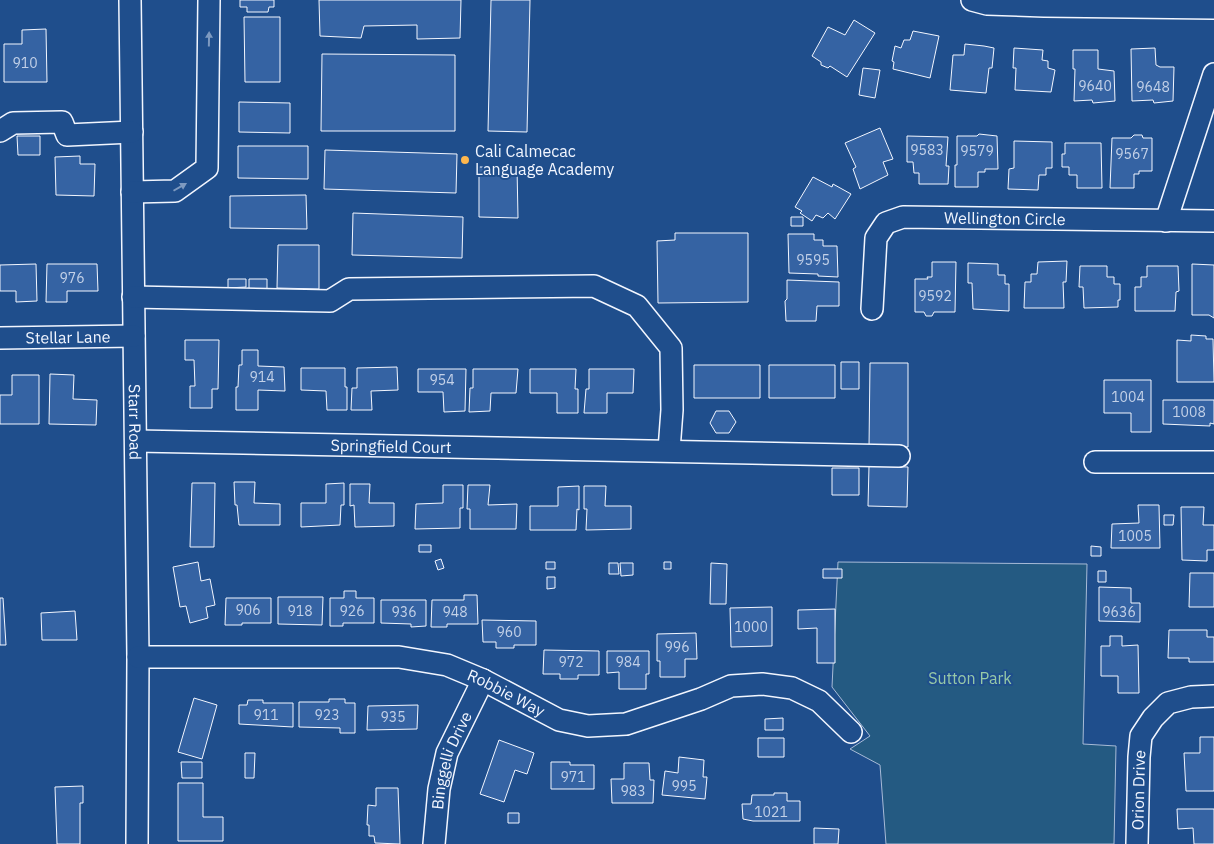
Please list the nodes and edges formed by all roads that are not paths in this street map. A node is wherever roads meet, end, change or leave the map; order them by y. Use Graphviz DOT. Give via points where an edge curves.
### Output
graph roads {
  1 [pos="130,0"];
  2 [pos="209,0"];
  3 [pos="972,0"];
  4 [pos="1214,8"];
  5 [pos="1214,74"];
  6 [pos="0,131"];
  7 [pos="132,132"];
  8 [pos="132,192"];
  9 [pos="1166,221"];
  10 [pos="1214,221"];
  11 [pos="133,297"];
  12 [pos="872,309"];
  13 [pos="134,336"];
  14 [pos="0,338"];
  15 [pos="136,441"];
  16 [pos="669,450"];
  17 [pos="899,456"];
  18 [pos="1095,462"];
  19 [pos="1214,462"];
  20 [pos="138,657"];
  21 [pos="483,680"];
  22 [pos="1214,696"];
  23 [pos="851,732"];
  24 [pos="137,844"];
  25 [pos="434,844"];
  26 [pos="1137,844"];
  1 -- 7 [label="street, Starr Road"];
  8 -- 2 [label="street, one-way" via="175,191 207,168"];
  3 -- 4 [label="street" via="987,4 1044,6"];
  5 -- 9 [label="street"];
  6 -- 7 [label="street" via="12,123 62,122 67,135"];
  7 -- 8 [label="street, Starr Road"];
  8 -- 11 [label="street, Starr Road"];
  9 -- 10 [label="street, Wellington Circle"];
  9 -- 12 [label="street, Wellington Circle" via="903,217 886,224 876,238"];
  11 -- 13 [label="street, Starr Road"];
  11 -- 16 [label="street" via="330,301 349,289 594,286 637,306 671,348"];
  13 -- 14 [label="street, Stellar Lane"];
  13 -- 15 [label="street, Starr Road"];
  15 -- 16 [label="street, Springfield Court"];
  15 -- 20 [label="street, Starr Road"];
  16 -- 17 [label="street, Springfield Court"];
  18 -- 19 [label="street"];
  20 -- 21 [label="street, Robbie Way" via="399,657 447,665"];
  20 -- 24 [label="street, Starr Road"];
  21 -- 23 [label="street, Robbie Way" via="559,720 588,726 626,724 731,686 762,684 792,688 819,701"];
  21 -- 25 [label="street, Binggelli Drive" via="447,753 439,789"];
  22 -- 26 [label="street, Orion Drive" via="1168,703 1141,736"];
}
